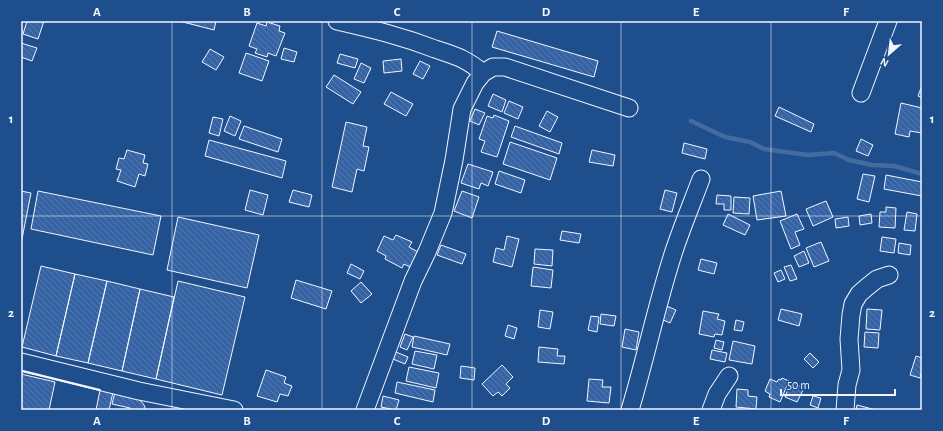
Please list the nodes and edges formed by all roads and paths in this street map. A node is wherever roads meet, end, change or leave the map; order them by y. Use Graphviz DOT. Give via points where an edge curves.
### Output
graph roads {
  1 [pos="337,21"];
  2 [pos="888,21"];
  3 [pos="483,74"];
  4 [pos="861,93"];
  5 [pos="629,108"];
  6 [pos="701,179"];
  7 [pos="889,275"];
  8 [pos="21,362"];
  9 [pos="729,376"];
  10 [pos="234,410"];
  11 [pos="365,410"];
  12 [pos="630,410"];
  13 [pos="711,410"];
  14 [pos="845,410"];
  1 -- 3 [label="street" via="380,30 463,58"];
  2 -- 4 [label="street"];
  3 -- 5 [label="street" via="493,67 505,67"];
  3 -- 11 [label="street" via="475,83 462,109 443,213 406,299"];
  6 -- 12 [label="street" via="674,251"];
  7 -- 14 [label="street" via="867,287 853,304 849,339 851,370"];
  8 -- 10 [label="street" via="139,391"];
  9 -- 13 [label="street" via="717,394"];
}
